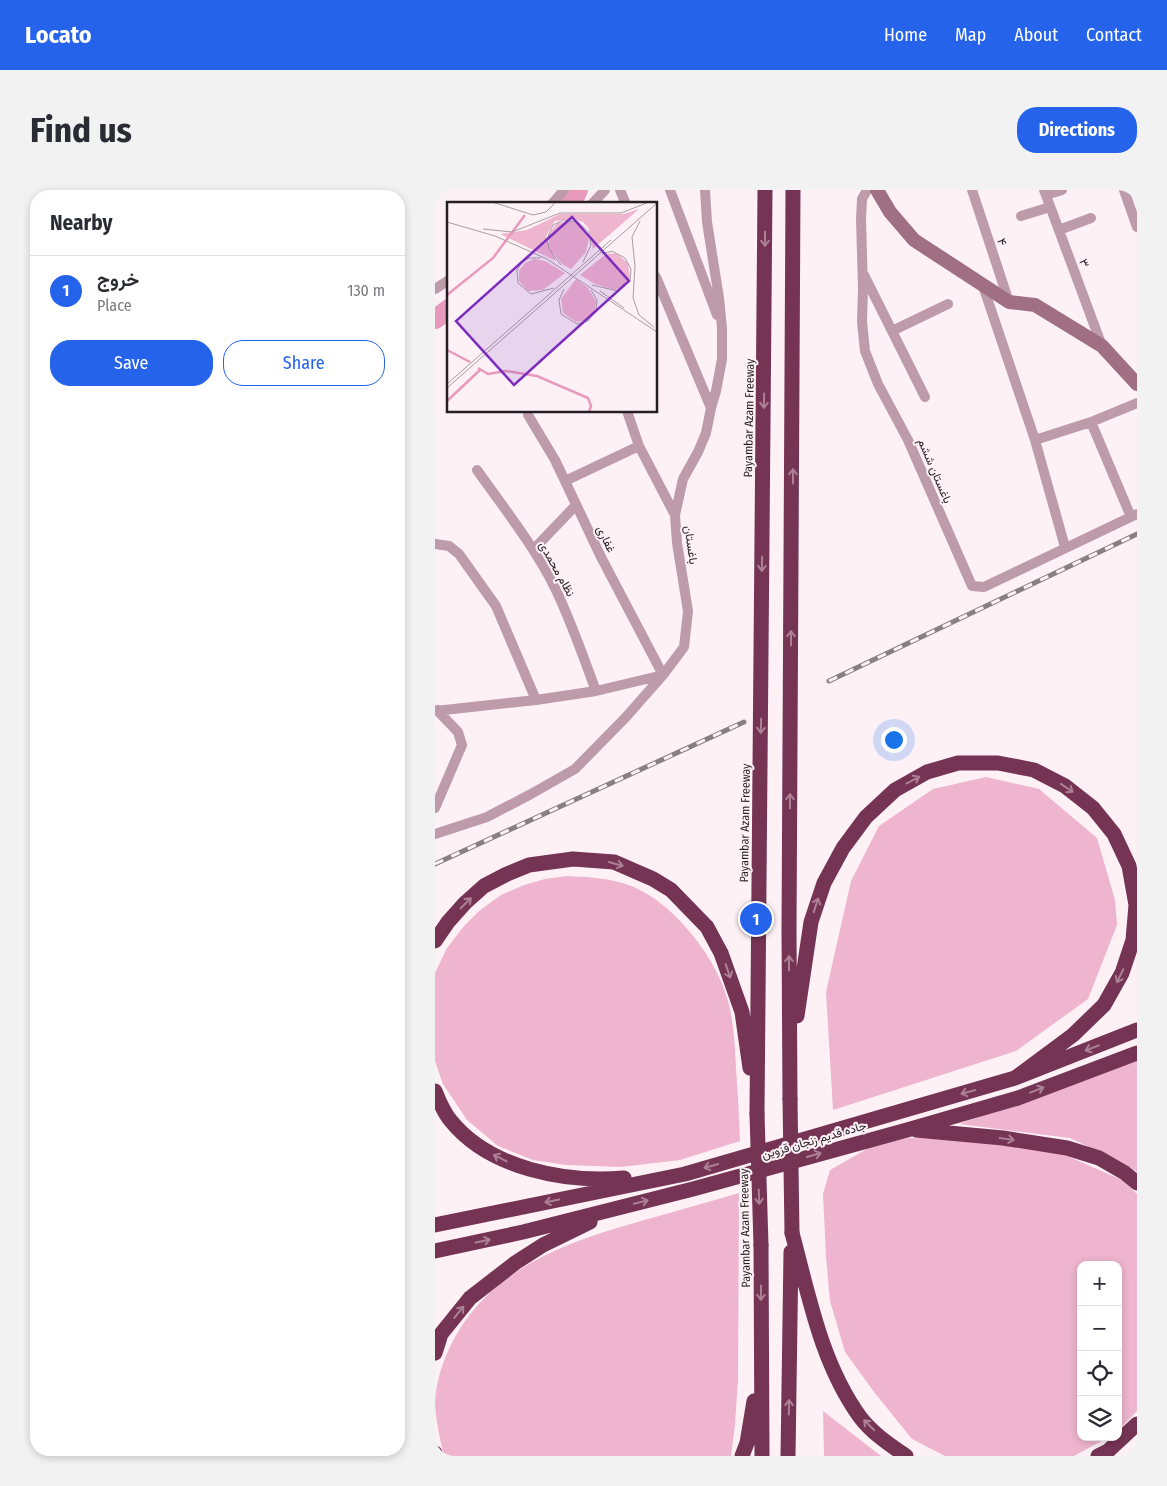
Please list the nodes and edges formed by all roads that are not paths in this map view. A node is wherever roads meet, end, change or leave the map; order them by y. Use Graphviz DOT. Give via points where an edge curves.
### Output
graph roads {
  1 [pos="564,190"];
  2 [pos="605,190"];
  3 [pos="620,190"];
  4 [pos="670,190"];
  5 [pos="705,190"];
  6 [pos="765,190"];
  7 [pos="793,190"];
  8 [pos="867,190"];
  9 [pos="877,190"];
  10 [pos="972,190"];
  11 [pos="1062,190"];
  12 [pos="1125,190"];
  13 [pos="1045,193"];
  14 [pos="553,202"];
  15 [pos="594,202"];
  16 [pos="624,202"];
  17 [pos="1050,207"];
  18 [pos="1021,216"];
  19 [pos="1091,218"];
  20 [pos="1137,227"];
  21 [pos="1059,230"];
  22 [pos="863,272"];
  23 [pos="657,279"];
  24 [pos="447,281"];
  25 [pos="983,286"];
  26 [pos="435,289"];
  27 [pos="1009,302"];
  28 [pos="948,304"];
  29 [pos="722,328"];
  30 [pos="892,331"];
  31 [pos="1101,346"];
  32 [pos="1137,384"];
  33 [pos="925,397"];
  34 [pos="1137,403"];
  35 [pos="711,408"];
  36 [pos="627,412"];
  37 [pos="528,415"];
  38 [pos="1091,422"];
  39 [pos="1035,440"];
  40 [pos="639,446"];
  41 [pos="477,470"];
  42 [pos="565,481"];
  43 [pos="576,505"];
  44 [pos="675,514"];
  45 [pos="1134,515"];
  46 [pos="435,544"];
  47 [pos="1065,547"];
  48 [pos="533,550"];
  49 [pos="663,675"];
  50 [pos="596,691"];
  51 [pos="536,700"];
  52 [pos="436,710"];
  53 [pos="435,808"];
  54 [pos="435,834"];
  55 [pos="435,941"];
  56 [pos="1135,1030"];
  57 [pos="1137,1053"];
  58 [pos="790,1074"];
  59 [pos="1015,1078"];
  60 [pos="435,1091"];
  61 [pos="757,1114"];
  62 [pos="907,1130"];
  63 [pos="685,1174"];
  64 [pos="1137,1183"];
  65 [pos="617,1208"];
  66 [pos="435,1225"];
  67 [pos="792,1233"];
  68 [pos="435,1250"];
  69 [pos="435,1353"];
  70 [pos="761,1363"];
  71 [pos="1137,1424"];
  72 [pos="742,1456"];
  73 [pos="762,1456"];
  74 [pos="788,1456"];
  75 [pos="906,1456"];
  76 [pos="1098,1456"];
  1 -- 14 [label="street"];
  2 -- 15 [label="street"];
  3 -- 16 [label="street"];
  4 -- 29 [label="street"];
  5 -- 29 [label="street, باغستان"];
  6 -- 61 [label="highway, Payambar Azam Freeway, one-way"];
  58 -- 7 [label="highway, one-way"];
  8 -- 22 [label="street, باغستان ششم" via="861,199"];
  9 -- 25 [label="street" via="890,212 914,240"];
  10 -- 27 [label="street, ۴"];
  11 -- 13 [label="street"];
  12 -- 20 [label="street"];
  13 -- 17 [label="street, ۳"];
  17 -- 18 [label="street"];
  17 -- 21 [label="street, ۳"];
  19 -- 21 [label="street"];
  21 -- 31 [label="street, ۳"];
  22 -- 30 [label="street"];
  22 -- 47 [label="street, باغستان ششم" via="865,351 972,586 984,587"];
  23 -- 35 [label="street"];
  24 -- 26 [label="street"];
  25 -- 27 [label="street"];
  25 -- 39 [label="street"];
  27 -- 31 [label="street" via="1035,305"];
  28 -- 30 [label="street"];
  29 -- 35 [label="street, باغستان" via="722,359"];
  30 -- 33 [label="street"];
  31 -- 32 [label="street"];
  34 -- 38 [label="street"];
  35 -- 44 [label="street, باغستان" via="699,452 683,479"];
  36 -- 40 [label="street"];
  37 -- 42 [label="street, غفاری"];
  38 -- 39 [label="street"];
  38 -- 45 [label="street"];
  39 -- 47 [label="street"];
  40 -- 42 [label="street"];
  40 -- 44 [label="street"];
  41 -- 48 [label="street, نظام محمدی"];
  42 -- 43 [label="street, غفاری"];
  43 -- 48 [label="street"];
  43 -- 49 [label="street, غفاری"];
  44 -- 49 [label="street, باغستان" via="688,611 684,647"];
  45 -- 47 [label="street, باغستان ششم"];
  46 -- 51 [label="street" via="449,546 459,554 496,606"];
  48 -- 50 [label="street, نظام محمدی" via="571,623"];
  49 -- 50 [label="street"];
  49 -- 54 [label="street, باغستان" via="575,770 487,816"];
  50 -- 51 [label="street"];
  51 -- 52 [label="street"];
  52 -- 53 [label="street" via="458,732 462,745"];
  55 -- 61 [label="highway, one-way" via="448,922 484,886 529,865 573,859 614,862 653,879 671,890 707,927 721,953 742,1012"];
  56 -- 59 [label="highway, جاده قدیم زنجان قزوین, one-way"];
  62 -- 57 [label="highway, جاده قدیم زنجان قزوین, one-way" via="1018,1098"];
  58 -- 59 [label="highway, one-way" via="811,922 824,882 843,848 865,817 895,790 927,772 958,763 998,763 1034,770 1065,786 1093,808 1113,834 1129,866 1136,906 1133,940 1122,973 1104,1005 1073,1036"];
  58 -- 67 [label="highway, bridge"];
  59 -- 63 [label="highway, جاده قدیم زنجان قزوین, one-way"];
  63 -- 60 [label="highway, one-way" via="605,1180 519,1167 482,1149 464,1134 450,1120"];
  61 -- 70 [label="highway, Payambar Azam Freeway, one-way, bridge"];
  62 -- 64 [label="highway, one-way" via="1003,1138 1067,1148 1099,1158"];
  65 -- 62 [label="highway, جاده قدیم زنجان قزوین, one-way"];
  63 -- 66 [label="highway, جاده قدیم زنجان قزوین, one-way"];
  68 -- 65 [label="highway, جاده قدیم زنجان قزوین, one-way"];
  69 -- 65 [label="highway, one-way" via="441,1334 470,1298 543,1244"];
  74 -- 67 [label="highway, one-way"];
  75 -- 67 [label="highway, one-way" via="886,1443 861,1418 840,1385 823,1347"];
  70 -- 72 [label="highway"];
  70 -- 73 [label="highway, Payambar Azam Freeway"];
  71 -- 76 [label="highway"];
}
